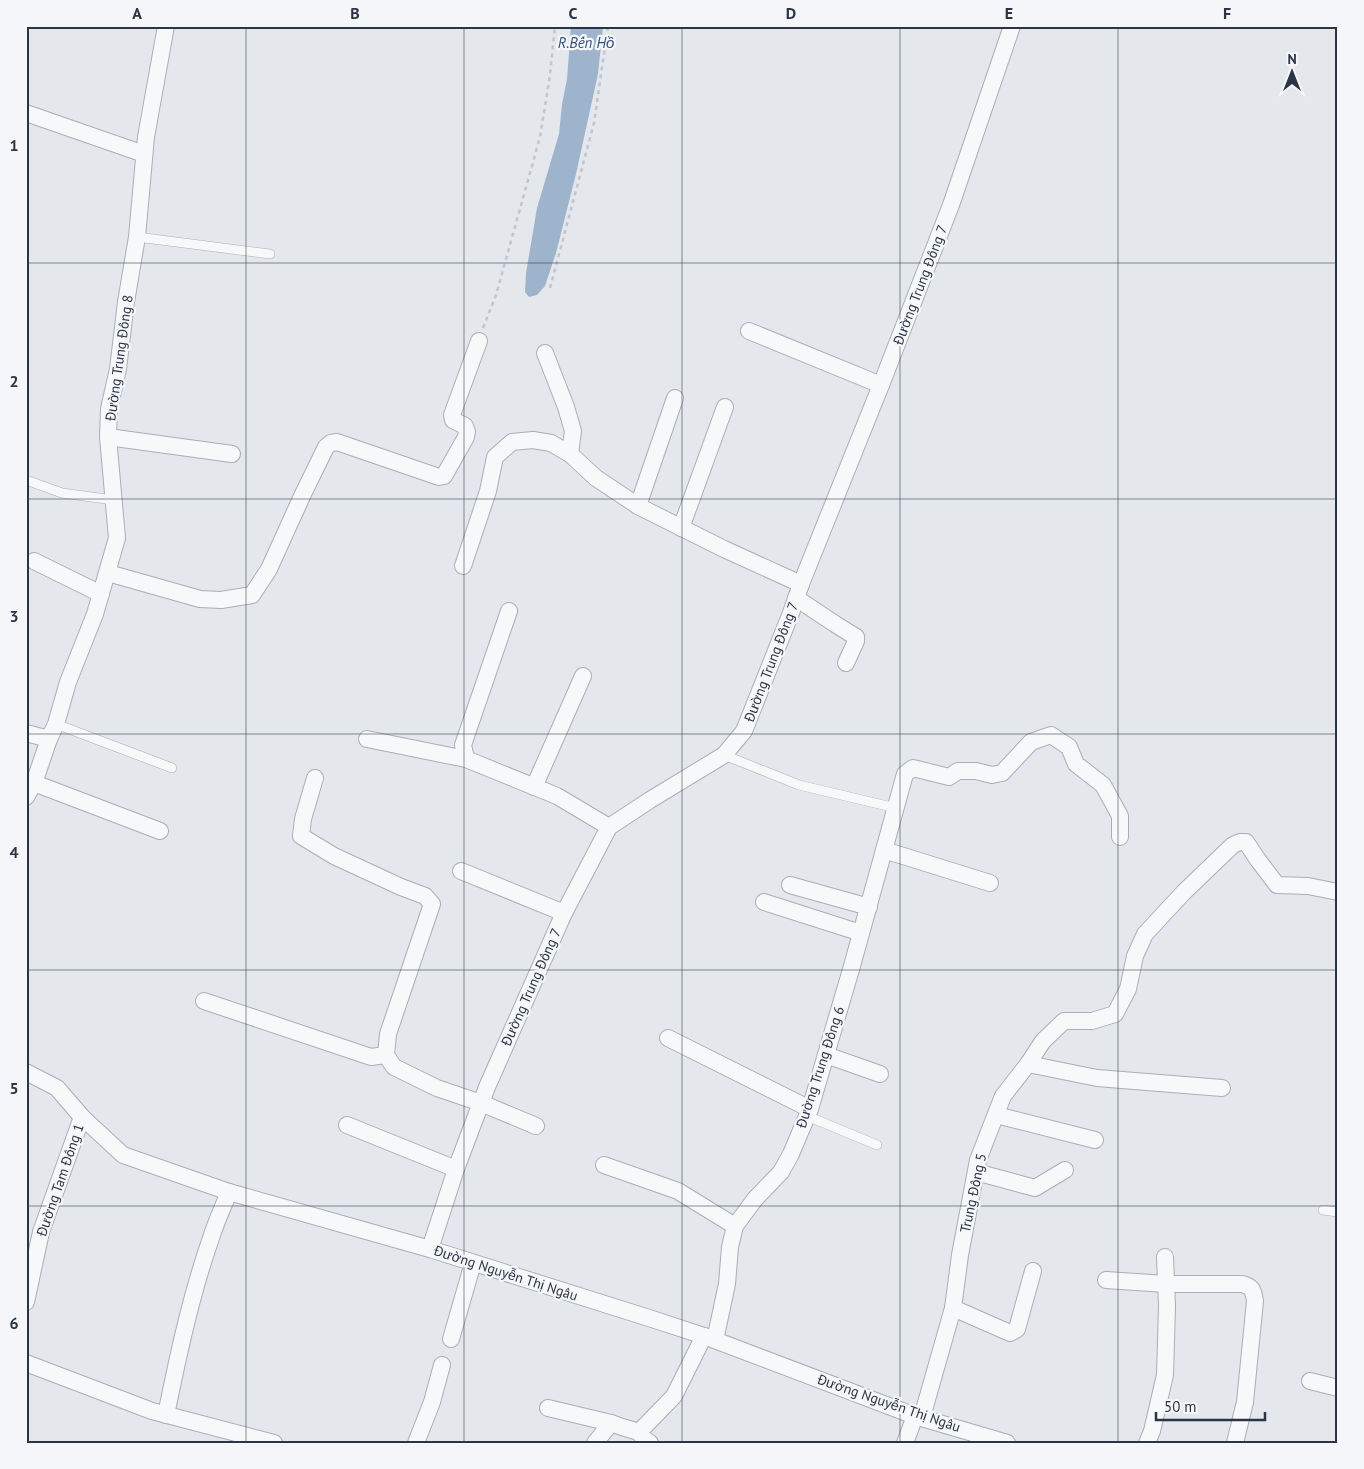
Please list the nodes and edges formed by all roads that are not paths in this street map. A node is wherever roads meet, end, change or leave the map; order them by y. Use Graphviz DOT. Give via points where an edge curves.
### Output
graph roads {
  1 [pos="166,26"];
  2 [pos="1012,26"];
  3 [pos="26,113"];
  4 [pos="144,154"];
  5 [pos="138,236"];
  6 [pos="270,254"];
  7 [pos="749,331"];
  8 [pos="479,341"];
  9 [pos="545,353"];
  10 [pos="881,385"];
  11 [pos="675,398"];
  12 [pos="725,407"];
  13 [pos="108,437"];
  14 [pos="232,454"];
  15 [pos="570,454"];
  16 [pos="26,480"];
  17 [pos="114,500"];
  18 [pos="638,506"];
  19 [pos="681,528"];
  20 [pos="34,561"];
  21 [pos="463,566"];
  22 [pos="108,573"];
  23 [pos="798,591"];
  24 [pos="101,594"];
  25 [pos="509,611"];
  26 [pos="846,663"];
  27 [pos="584,676"];
  28 [pos="56,724"];
  29 [pos="26,733"];
  30 [pos="49,738"];
  31 [pos="368,739"];
  32 [pos="724,755"];
  33 [pos="466,759"];
  34 [pos="172,768"];
  35 [pos="315,778"];
  36 [pos="534,787"];
  37 [pos="30,790"];
  38 [pos="896,808"];
  39 [pos="609,827"];
  40 [pos="160,831"];
  41 [pos="1120,837"];
  42 [pos="884,850"];
  43 [pos="461,871"];
  44 [pos="990,883"];
  45 [pos="790,885"];
  46 [pos="1338,892"];
  47 [pos="764,902"];
  48 [pos="869,907"];
  49 [pos="564,913"];
  50 [pos="861,933"];
  51 [pos="204,1001"];
  52 [pos="668,1038"];
  53 [pos="386,1055"];
  54 [pos="826,1055"];
  55 [pos="1028,1064"];
  56 [pos="26,1072"];
  57 [pos="880,1074"];
  58 [pos="1222,1088"];
  59 [pos="481,1104"];
  60 [pos="809,1112"];
  61 [pos="996,1115"];
  62 [pos="82,1117"];
  63 [pos="347,1125"];
  64 [pos="536,1126"];
  65 [pos="1095,1140"];
  66 [pos="877,1145"];
  67 [pos="604,1165"];
  68 [pos="456,1169"];
  69 [pos="1065,1170"];
  70 [pos="976,1172"];
  71 [pos="229,1192"];
  72 [pos="1324,1210"];
  73 [pos="1338,1212"];
  74 [pos="735,1226"];
  75 [pos="430,1249"];
  76 [pos="1165,1257"];
  77 [pos="30,1259"];
  78 [pos="473,1263"];
  79 [pos="1033,1271"];
  80 [pos="1106,1280"];
  81 [pos="1166,1284"];
  82 [pos="26,1302"];
  83 [pos="952,1308"];
  84 [pos="709,1338"];
  85 [pos="451,1339"];
  86 [pos="26,1363"];
  87 [pos="442,1365"];
  88 [pos="1310,1381"];
  89 [pos="1338,1388"];
  90 [pos="548,1408"];
  91 [pos="166,1415"];
  92 [pos="919,1417"];
  93 [pos="611,1423"];
  94 [pos="644,1437"];
  95 [pos="274,1443"];
  96 [pos="416,1443"];
  97 [pos="596,1443"];
  98 [pos="905,1443"];
  99 [pos="1007,1443"];
  100 [pos="1147,1443"];
  101 [pos="1236,1443"];
  1 -- 4 [label="street, Đường Trung Đông 8"];
  2 -- 10 [label="street, Đường Trung Đông 7" via="951,206"];
  3 -- 4 [label="street"];
  4 -- 5 [label="street, Đường Trung Đông 8"];
  5 -- 6 [label="lane"];
  5 -- 13 [label="street, Đường Trung Đông 8" via="109,409"];
  7 -- 10 [label="street"];
  8 -- 22 [label="street" via="452,415 453,420 465,426 466,437 444,476 337,442 331,443 326,447 269,569 252,595 221,600 200,599"];
  9 -- 15 [label="street" via="572,432"];
  10 -- 23 [label="street, Đường Trung Đông 7"];
  11 -- 18 [label="street"];
  12 -- 19 [label="street"];
  13 -- 14 [label="street"];
  13 -- 17 [label="street, Đường Trung Đông 8"];
  15 -- 18 [label="street" via="596,478"];
  15 -- 21 [label="street" via="551,442 533,440 512,442 495,458 488,491"];
  16 -- 17 [label="lane" via="62,493"];
  17 -- 22 [label="street, Đường Trung Đông 8" via="117,538"];
  18 -- 19 [label="street"];
  19 -- 23 [label="street"];
  20 -- 24 [label="street"];
  22 -- 24 [label="street, Đường Trung Đông 8"];
  23 -- 26 [label="street" via="835,624 856,637"];
  23 -- 32 [label="street, Đường Trung Đông 7" via="744,731"];
  24 -- 28 [label="street, Đường Trung Đông 8"];
  25 -- 33 [label="street" via="462,745"];
  27 -- 36 [label="street"];
  28 -- 30 [label="street, Đường Trung Đông 8"];
  28 -- 34 [label="lane"];
  29 -- 30 [label="street"];
  30 -- 37 [label="street, Đường Trung Đông 8"];
  31 -- 33 [label="street"];
  32 -- 38 [label="lane" via="799,785"];
  32 -- 39 [label="street, Đường Trung Đông 7"];
  33 -- 36 [label="street"];
  35 -- 53 [label="street" via="301,836 334,856 426,896 432,904 388,1034"];
  36 -- 39 [label="street" via="557,796"];
  37 -- 40 [label="street"];
  38 -- 41 [label="street, Đường Trung Đông 6" via="905,774 913,768 949,776 958,771 1002,773 1031,742 1051,735 1069,747 1076,764 1103,785 1120,816"];
  38 -- 42 [label="street, Đường Trung Đông 6"];
  39 -- 49 [label="street, Đường Trung Đông 7"];
  42 -- 44 [label="street"];
  42 -- 48 [label="street, Đường Trung Đông 6"];
  43 -- 49 [label="street"];
  45 -- 48 [label="street"];
  46 -- 55 [label="street, Trung Đông 5" via="1308,886 1277,885 1246,842 1233,845 1145,934 1128,989 1115,1014 1092,1021 1064,1021 1043,1041"];
  47 -- 50 [label="street"];
  48 -- 50 [label="street, Đường Trung Đông 6"];
  49 -- 59 [label="street, Đường Trung Đông 7"];
  50 -- 54 [label="street, Đường Trung Đông 6"];
  51 -- 53 [label="street" via="371,1057"];
  52 -- 60 [label="street"];
  53 -- 59 [label="street" via="394,1067"];
  54 -- 57 [label="street"];
  54 -- 60 [label="street, Đường Trung Đông 6"];
  55 -- 58 [label="street" via="1097,1078"];
  55 -- 61 [label="street, Trung Đông 5" via="1003,1096"];
  56 -- 62 [label="street, Đường Nguyễn Thị Ngâu" via="57,1088"];
  59 -- 64 [label="street"];
  59 -- 68 [label="street, Đường Trung Đông 7"];
  60 -- 66 [label="lane"];
  60 -- 74 [label="street, Đường Trung Đông 6" via="781,1172"];
  61 -- 65 [label="street"];
  61 -- 70 [label="street, Trung Đông 5"];
  62 -- 71 [label="street, Đường Nguyễn Thị Ngâu" via="123,1155"];
  62 -- 77 [label="street, Đường Tam Đông 1"];
  63 -- 68 [label="street"];
  67 -- 74 [label="street" via="678,1191"];
  68 -- 75 [label="street, Đường Trung Đông 7"];
  69 -- 70 [label="street" via="1035,1188"];
  70 -- 83 [label="street, Trung Đông 5"];
  71 -- 75 [label="street, Đường Nguyễn Thị Ngâu"];
  71 -- 91 [label="street" via="190,1307"];
  72 -- 73 [label="lane"];
  74 -- 84 [label="street, Đường Trung Đông 6" via="727,1284"];
  75 -- 78 [label="street, Đường Nguyễn Thị Ngâu"];
  76 -- 81 [label="street"];
  77 -- 82 [label="street, Đường Tam Đông 1"];
  78 -- 84 [label="street, Đường Nguyễn Thị Ngâu"];
  78 -- 85 [label="street"];
  79 -- 83 [label="street" via="1017,1329 1010,1333"];
  80 -- 81 [label="street"];
  81 -- 100 [label="street" via="1165,1375"];
  81 -- 101 [label="street" via="1242,1284 1253,1291 1255,1301 1245,1402"];
  83 -- 92 [label="street, Trung Đông 5"];
  84 -- 92 [label="street, Đường Nguyễn Thị Ngâu"];
  84 -- 94 [label="street, Đường Trung Đông 6" via="674,1396"];
  86 -- 91 [label="street"];
  87 -- 96 [label="street"];
  88 -- 89 [label="street"];
  90 -- 93 [label="street"];
  91 -- 95 [label="street"];
  92 -- 98 [label="street, Trung Đông 5"];
  92 -- 99 [label="street, Đường Nguyễn Thị Ngâu"];
  93 -- 94 [label="street"];
  93 -- 97 [label="street"];
}
